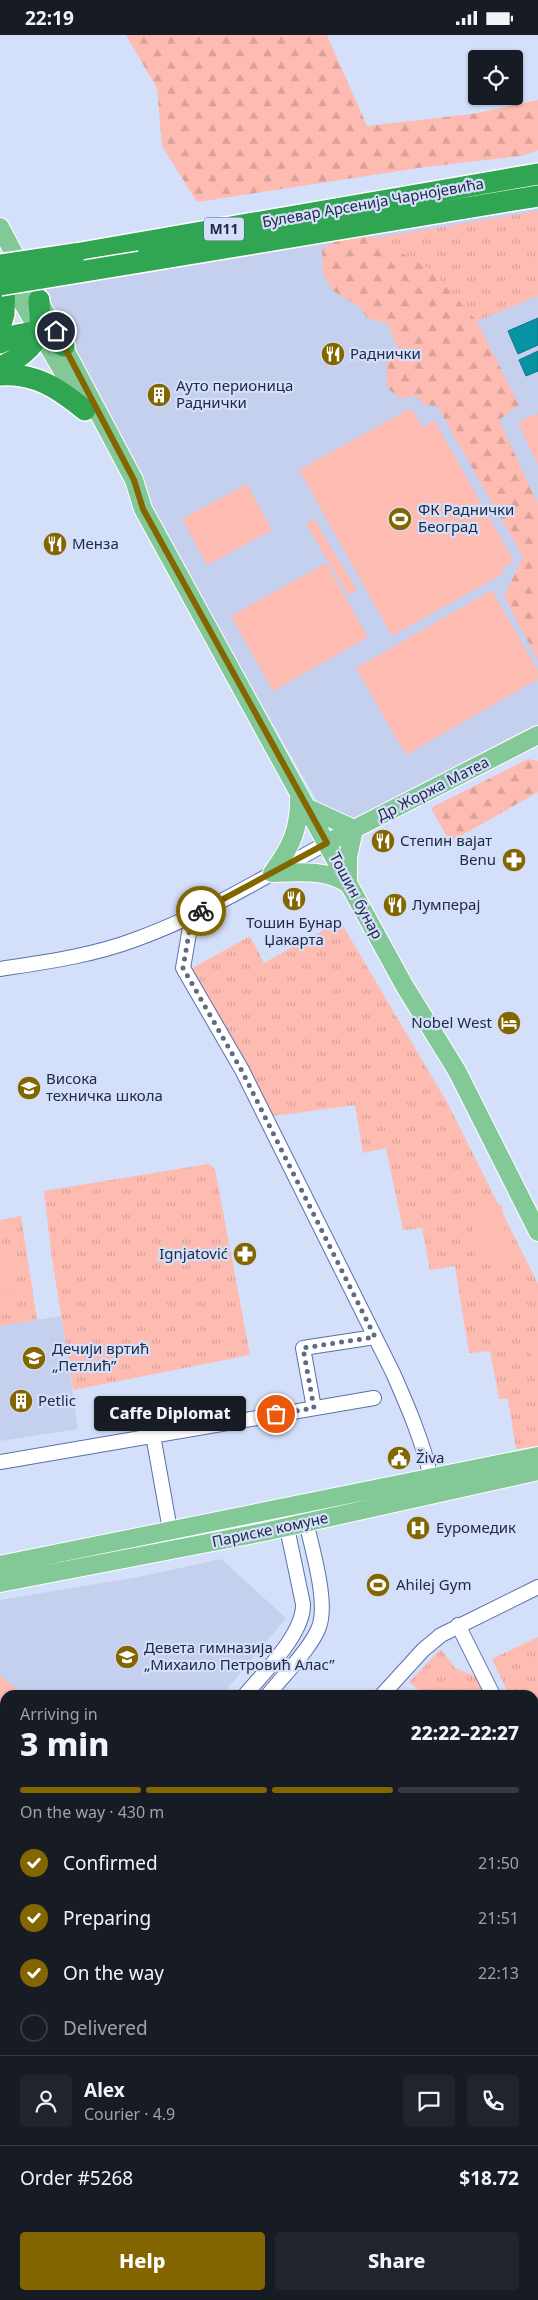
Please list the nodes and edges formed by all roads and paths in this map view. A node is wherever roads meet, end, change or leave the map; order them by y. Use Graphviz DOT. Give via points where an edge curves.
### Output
graph roads {
  1 [pos="538,174"];
  2 [pos="538,196"];
  3 [pos="0,227"];
  4 [pos="1,272"];
  5 [pos="39,300"];
  6 [pos="0,327"];
  7 [pos="39,331"];
  8 [pos="0,343"];
  9 [pos="64,346"];
  10 [pos="0,367"];
  11 [pos="0,375"];
  12 [pos="85,410"];
  13 [pos="143,509"];
  14 [pos="538,735"];
  15 [pos="304,801"];
  16 [pos="354,829"];
  17 [pos="327,843"];
  18 [pos="272,873"];
  19 [pos="348,884"];
  20 [pos="192,916"];
  21 [pos="0,969"];
  22 [pos="538,1232"];
  23 [pos="375,1337"];
  24 [pos="374,1398"];
  25 [pos="314,1408"];
  26 [pos="154,1435"];
  27 [pos="538,1456"];
  28 [pos="0,1462"];
  29 [pos="538,1471"];
  30 [pos="431,1478"];
  31 [pos="303,1505"];
  32 [pos="283,1509"];
  33 [pos="306,1523"];
  34 [pos="286,1527"];
  35 [pos="170,1530"];
  36 [pos="0,1565"];
  37 [pos="0,1583"];
  38 [pos="538,1587"];
  39 [pos="458,1625"];
  40 [pos="249,1690"];
  41 [pos="272,1690"];
  42 [pos="387,1690"];
  43 [pos="490,1690"];
  1 -- 4 [label="highway, Булевар Арсенија Чарнојевића / M11, bridge"];
  2 -- 4 [label="highway, Булевар Арсенија Чарнојевића / M11, bridge" via="369,226"];
  3 -- 5 [label="main road, Тошин бунар"];
  4 -- 6 [label="highway" via="5,298"];
  4 -- 7 [label="main road, Тошин бунар"];
  5 -- 7 [label="highway"];
  5 -- 9 [label="main road, Тошин бунар"];
  7 -- 8 [label="highway" via="17,335"];
  7 -- 9 [label="highway"];
  7 -- 10 [label="highway" via="25,352"];
  7 -- 12 [label="main road, Тошин бунар"];
  9 -- 13 [label="main road, Тошин бунар" via="134,480"];
  11 -- 12 [label="highway" via="18,374 40,380"];
  12 -- 13 [label="main road, Тошин бунар" via="124,486"];
  13 -- 15 [label="main road, Тошин бунар"];
  14 -- 16 [label="main road, Др Жоржа Матеа"];
  15 -- 16 [label="main road"];
  15 -- 17 [label="main road, Тошин бунар"];
  15 -- 18 [label="main road" via="289,849"];
  16 -- 17 [label="main road, Др Жоржа Матеа"];
  16 -- 19 [label="main road" via="348,857"];
  17 -- 18 [label="street"];
  17 -- 19 [label="main road, Тошин бунар"];
  18 -- 19 [label="main road" via="315,873 335,877"];
  18 -- 20 [label="street"];
  19 -- 22 [label="main road, Тошин бунар" via="457,1071"];
  20 -- 21 [label="street" via="105,949"];
  20 -- 23 [label="street" via="183,968 251,1089"];
  23 -- 25 [label="street" via="303,1348"];
  23 -- 30 [label="street" via="408,1407"];
  24 -- 25 [label="street"];
  25 -- 26 [label="street"];
  26 -- 28 [label="street"];
  26 -- 35 [label="street"];
  27 -- 30 [label="main road, Париске комуне"];
  29 -- 33 [label="main road, Париске комуне"];
  30 -- 31 [label="main road, Париске комуне"];
  31 -- 32 [label="main road, Париске комуне"];
  31 -- 33 [label="street"];
  32 -- 34 [label="street"];
  32 -- 35 [label="main road, Париске комуне"];
  33 -- 34 [label="main road, Париске комуне"];
  33 -- 41 [label="street" via="322,1617 314,1637"];
  34 -- 37 [label="main road, Париске комуне"];
  34 -- 40 [label="street" via="303,1604 302,1617 296,1631"];
  35 -- 36 [label="main road, Париске комуне"];
  38 -- 39 [label="street"];
  39 -- 42 [label="street" via="429,1644"];
  39 -- 43 [label="street"];
}
